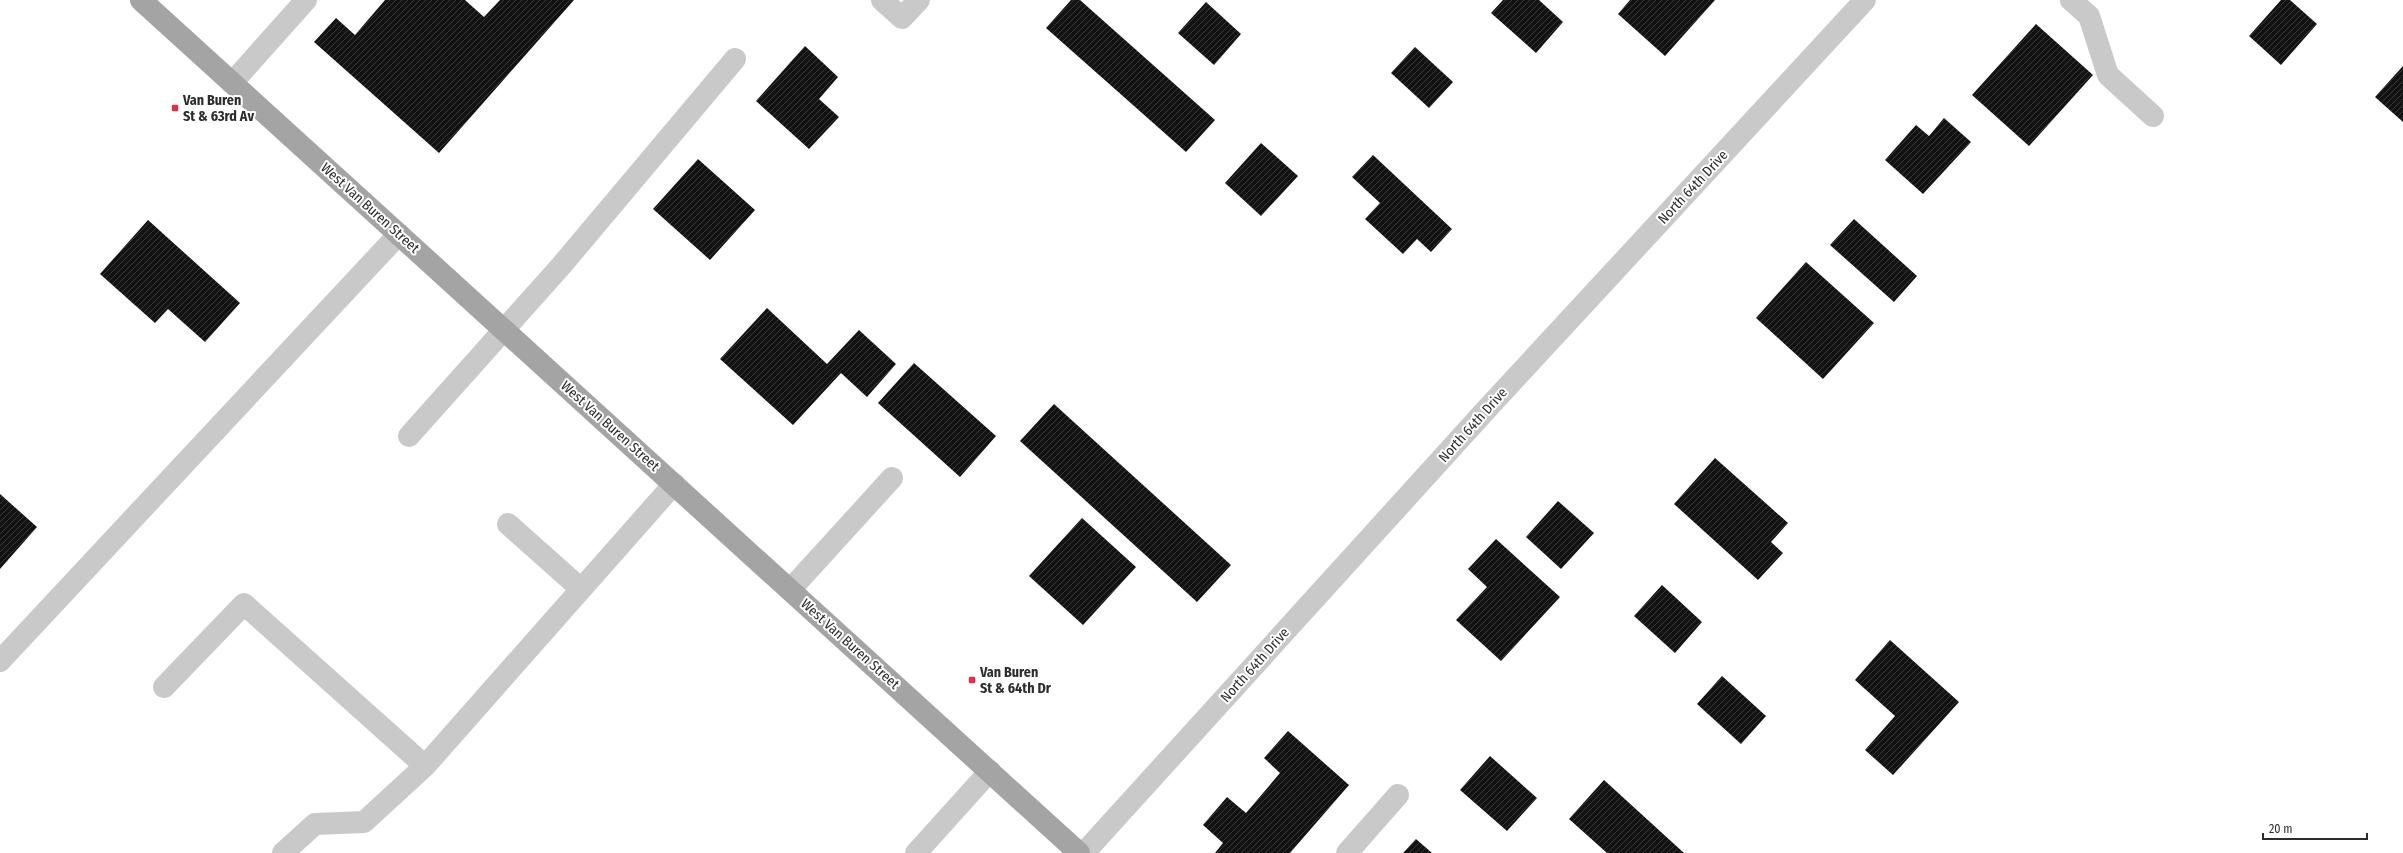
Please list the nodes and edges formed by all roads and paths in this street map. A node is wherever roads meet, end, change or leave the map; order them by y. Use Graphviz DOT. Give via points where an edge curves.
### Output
graph roads {
  1 [pos="141,0"];
  2 [pos="306,0"];
  3 [pos="882,0"];
  4 [pos="919,0"];
  5 [pos="1865,0"];
  6 [pos="2071,0"];
  7 [pos="735,59"];
  8 [pos="232,83"];
  9 [pos="2153,116"];
  10 [pos="399,234"];
  11 [pos="504,329"];
  12 [pos="409,436"];
  13 [pos="892,478"];
  14 [pos="674,484"];
  15 [pos="508,524"];
  16 [pos="580,589"];
  17 [pos="790,590"];
  18 [pos="0,661"];
  19 [pos="164,687"];
  20 [pos="425,766"];
  21 [pos="990,771"];
  22 [pos="1398,795"];
  23 [pos="283,853"];
  24 [pos="916,853"];
  25 [pos="1079,853"];
  26 [pos="1084,853"];
  27 [pos="1347,853"];
  1 -- 8 [label="main road, West Van Buren Street"];
  2 -- 8 [label="street"];
  3 -- 4 [label="street" via="902,18"];
  5 -- 26 [label="street, North 64th Drive" via="1485,411"];
  6 -- 9 [label="street" via="2089,16 2108,75"];
  7 -- 11 [label="street" via="566,260"];
  8 -- 10 [label="main road, West Van Buren Street"];
  10 -- 11 [label="main road, West Van Buren Street"];
  10 -- 18 [label="street"];
  11 -- 12 [label="street"];
  11 -- 14 [label="main road, West Van Buren Street"];
  13 -- 17 [label="street"];
  14 -- 16 [label="street"];
  14 -- 17 [label="main road, West Van Buren Street"];
  15 -- 16 [label="street"];
  16 -- 20 [label="street"];
  17 -- 21 [label="main road, West Van Buren Street"];
  19 -- 20 [label="street" via="244,604"];
  20 -- 23 [label="street" via="364,822 315,824"];
  21 -- 24 [label="street"];
  21 -- 25 [label="main road, West Van Buren Street"];
  22 -- 27 [label="street"];
}
